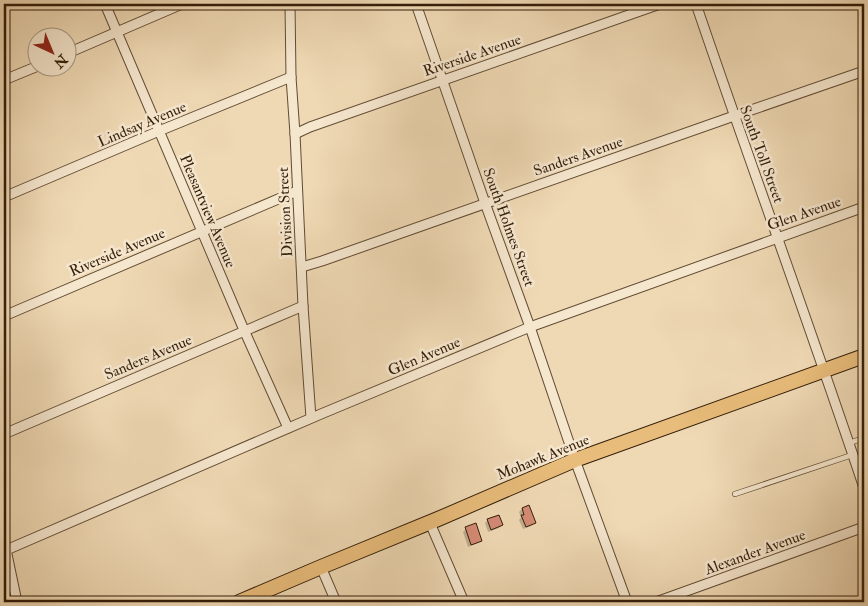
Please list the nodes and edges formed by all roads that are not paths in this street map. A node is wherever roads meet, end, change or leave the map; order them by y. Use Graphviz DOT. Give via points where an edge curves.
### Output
graph roads {
  1 [pos="105,4"];
  2 [pos="182,4"];
  3 [pos="290,4"];
  4 [pos="416,4"];
  5 [pos="660,4"];
  6 [pos="696,4"];
  7 [pos="117,32"];
  8 [pos="78,49"];
  9 [pos="28,70"];
  10 [pos="864,71"];
  11 [pos="291,77"];
  12 [pos="4,80"];
  13 [pos="442,80"];
  14 [pos="734,116"];
  15 [pos="159,131"];
  16 [pos="295,134"];
  17 [pos="297,191"];
  18 [pos="4,197"];
  19 [pos="485,203"];
  20 [pos="864,207"];
  21 [pos="203,231"];
  22 [pos="778,237"];
  23 [pos="302,267"];
  24 [pos="303,306"];
  25 [pos="4,316"];
  26 [pos="530,327"];
  27 [pos="244,330"];
  28 [pos="864,356"];
  29 [pos="823,370"];
  30 [pos="311,418"];
  31 [pos="288,428"];
  32 [pos="4,434"];
  33 [pos="864,438"];
  34 [pos="849,443"];
  35 [pos="853,454"];
  36 [pos="575,460"];
  37 [pos="864,488"];
  38 [pos="735,494"];
  39 [pos="430,523"];
  40 [pos="864,527"];
  41 [pos="4,540"];
  42 [pos="5,551"];
  43 [pos="321,567"];
  44 [pos="17,602"];
  45 [pos="239,602"];
  46 [pos="336,602"];
  47 [pos="464,602"];
  48 [pos="627,602"];
  49 [pos="656,602"];
  1 -- 7 [label="street, Pleasantview Avenue"];
  2 -- 7 [label="street"];
  3 -- 11 [label="street, Division Street"];
  4 -- 13 [label="street, South Holmes Street"];
  5 -- 13 [label="street, Riverside Avenue"];
  6 -- 14 [label="street, South Toll Street"];
  7 -- 8 [label="street"];
  7 -- 15 [label="street, Pleasantview Avenue"];
  9 -- 12 [label="street"];
  10 -- 14 [label="street, Sanders Avenue"];
  11 -- 15 [label="street, Lindsay Avenue"];
  11 -- 16 [label="street, Division Street"];
  13 -- 16 [label="street, Riverside Avenue"];
  13 -- 19 [label="street, South Holmes Street"];
  14 -- 19 [label="street, Sanders Avenue"];
  14 -- 22 [label="street, South Toll Street"];
  15 -- 18 [label="street, Lindsay Avenue"];
  15 -- 21 [label="street, Pleasantview Avenue"];
  16 -- 17 [label="street, Division Street"];
  17 -- 21 [label="street, Riverside Avenue"];
  17 -- 23 [label="street, Division Street"];
  19 -- 23 [label="street, Sanders Avenue"];
  19 -- 26 [label="street, South Holmes Street"];
  20 -- 22 [label="street, Glen Avenue"];
  21 -- 25 [label="street, Riverside Avenue"];
  21 -- 27 [label="street, Pleasantview Avenue"];
  22 -- 26 [label="street, Glen Avenue"];
  22 -- 29 [label="street, South Toll Street"];
  23 -- 24 [label="street, Division Street"];
  24 -- 27 [label="street, Sanders Avenue"];
  24 -- 30 [label="street, Division Street"];
  26 -- 30 [label="street, Glen Avenue"];
  26 -- 36 [label="street, South Holmes Street"];
  27 -- 31 [label="street, Pleasantview Avenue"];
  27 -- 32 [label="street, Sanders Avenue"];
  28 -- 29 [label="main road, Mohawk Avenue"];
  29 -- 34 [label="street, South Toll Street"];
  29 -- 36 [label="main road, Mohawk Avenue"];
  30 -- 31 [label="street, Glen Avenue"];
  31 -- 42 [label="street, Glen Avenue"];
  33 -- 34 [label="lane"];
  34 -- 35 [label="street, South Toll Street"];
  35 -- 37 [label="street, South Toll Street"];
  35 -- 38 [label="lane"];
  36 -- 39 [label="main road, Mohawk Avenue"];
  36 -- 48 [label="street, South Holmes Street"];
  39 -- 43 [label="main road, Mohawk Avenue"];
  39 -- 47 [label="street"];
  40 -- 49 [label="street, Alexander Avenue"];
  41 -- 42 [label="street"];
  42 -- 44 [label="street"];
  43 -- 45 [label="main road, Mohawk Avenue"];
  43 -- 46 [label="street"];
}
